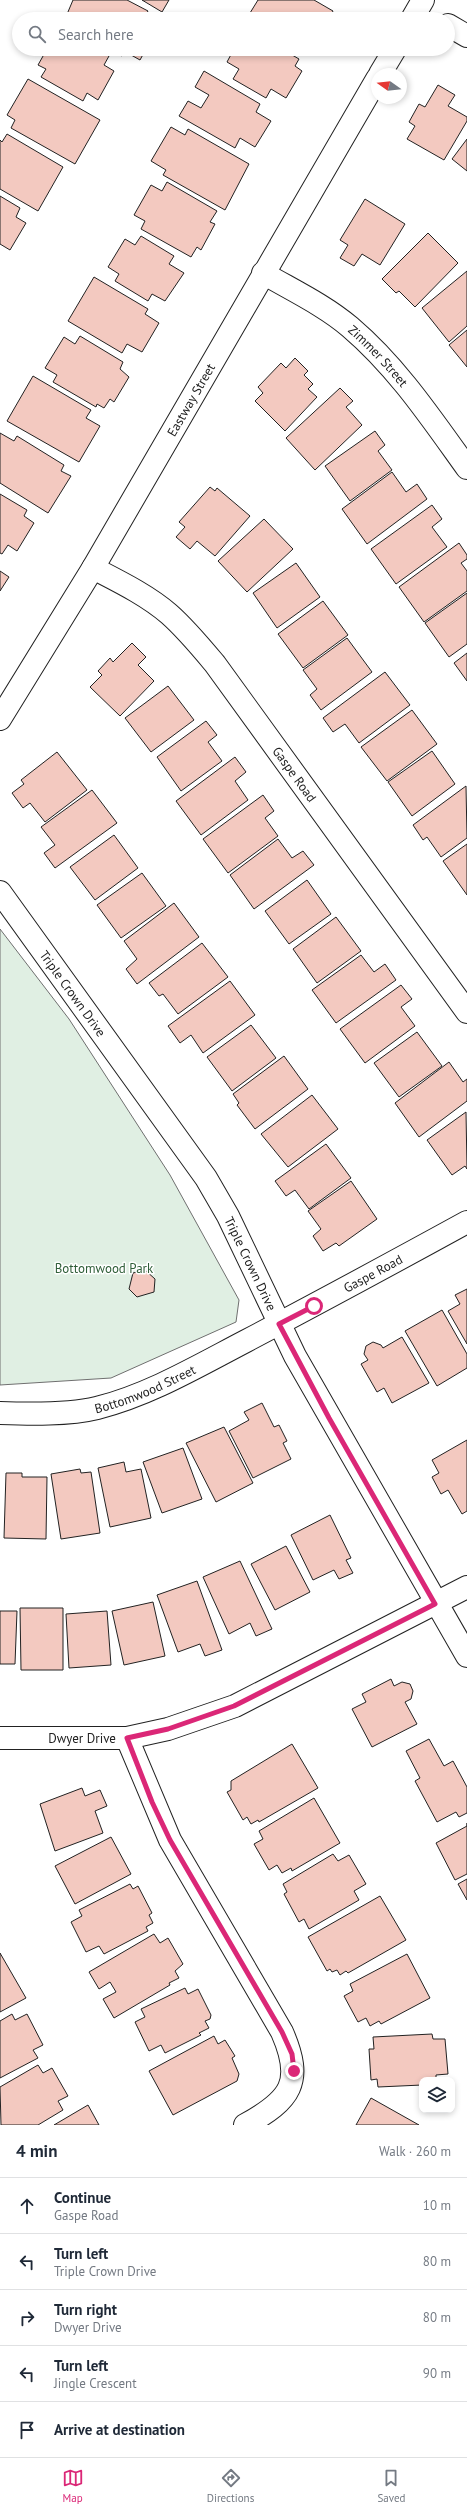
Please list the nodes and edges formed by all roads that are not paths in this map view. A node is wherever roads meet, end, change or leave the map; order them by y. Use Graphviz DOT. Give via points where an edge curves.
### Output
graph roads {
  1 [pos="455,29"];
  2 [pos="467,36"];
  3 [pos="391,56"];
  4 [pos="384,68"];
  5 [pos="371,89"];
  6 [pos="263,272"];
  7 [pos="467,468"];
  8 [pos="93,568"];
  9 [pos="0,719"];
  10 [pos="0,892"];
  11 [pos="467,1012"];
  12 [pos="467,1222"];
  13 [pos="279,1324"];
  14 [pos="0,1413"];
  15 [pos="467,1587"];
  16 [pos="435,1604"];
  17 [pos="467,1656"];
  18 [pos="0,1738"];
  19 [pos="127,1738"];
  20 [pos="245,2125"];
  1 -- 2 [label="street"];
  3 -- 4 [label="street"];
  5 -- 6 [label="street, Eastway Street"];
  6 -- 7 [label="street, Zimmer Street" via="326,309 382,357 413,393"];
  6 -- 8 [label="street, Eastway Street"];
  8 -- 9 [label="street, Eastway Street"];
  8 -- 11 [label="street, Gaspe Road" via="125,585 167,613 192,636"];
  10 -- 13 [label="street, Triple Crown Drive" via="206,1178 228,1216"];
  12 -- 13 [label="street, Gaspe Road"];
  13 -- 14 [label="street, Bottomwood Street" via="181,1375 115,1402 82,1410"];
  13 -- 16 [label="street, Triple Crown Drive" via="329,1418"];
  15 -- 16 [label="street, Dwyer Drive"];
  16 -- 17 [label="street, Triple Crown Drive"];
  16 -- 19 [label="street, Dwyer Drive" via="234,1706 168,1729"];
  18 -- 19 [label="street, Dwyer Drive"];
  19 -- 20 [label="street" via="170,1840 282,2032 292,2054 294,2071 281,2102"];
}
